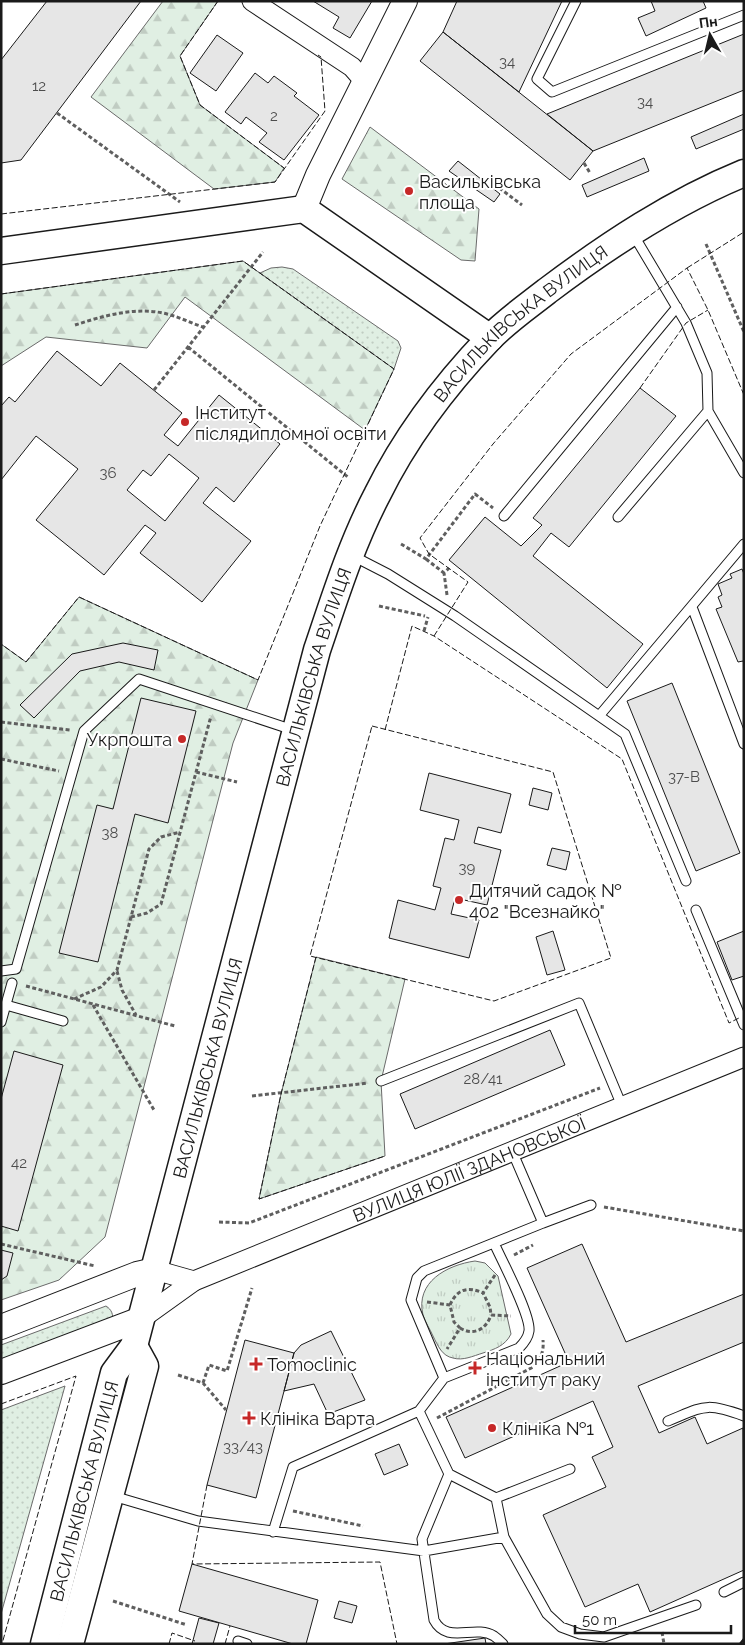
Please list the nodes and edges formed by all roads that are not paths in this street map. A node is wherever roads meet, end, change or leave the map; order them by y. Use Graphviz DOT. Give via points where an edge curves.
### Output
graph roads {
  1 [pos="252,1"];
  2 [pos="405,1"];
  3 [pos="576,1"];
  4 [pos="744,15"];
  5 [pos="366,83"];
  6 [pos="744,173"];
  7 [pos="304,209"];
  8 [pos="632,231"];
  9 [pos="1,251"];
  10 [pos="676,307"];
  11 [pos="490,338"];
  12 [pos="708,411"];
  13 [pos="744,473"];
  14 [pos="504,516"];
  15 [pos="618,517"];
  16 [pos="744,544"];
  17 [pos="349,554"];
  18 [pos="692,607"];
  19 [pos="599,716"];
  20 [pos="296,731"];
  21 [pos="744,744"];
  22 [pos="686,881"];
  23 [pos="696,910"];
  24 [pos="1,971"];
  25 [pos="12,983"];
  26 [pos="6,1005"];
  27 [pos="63,1021"];
  28 [pos="1,1022"];
  29 [pos="744,1025"];
  30 [pos="744,1057"];
  31 [pos="381,1081"];
  32 [pos="622,1106"];
  33 [pos="512,1151"];
  34 [pos="591,1204"];
  35 [pos="543,1223"];
  36 [pos="494,1243"];
  37 [pos="155,1270"];
  38 [pos="194,1281"];
  39 [pos="141,1319"];
  40 [pos="1,1326"];
  41 [pos="134,1346"];
  42 [pos="1,1372"];
  43 [pos="444,1378"];
  44 [pos="419,1411"];
  45 [pos="744,1416"];
  46 [pos="668,1421"];
  47 [pos="570,1469"];
  48 [pos="449,1474"];
  49 [pos="110,1495"];
  50 [pos="496,1498"];
  51 [pos="273,1532"];
  52 [pos="504,1537"];
  53 [pos="424,1551"];
  54 [pos="744,1582"];
  55 [pos="724,1592"];
  56 [pos="696,1605"];
  57 [pos="238,1641"];
  58 [pos="44,1644"];
  59 [pos="70,1644"];
  60 [pos="247,1644"];
  61 [pos="503,1644"];
  1 -- 5 [label="street" via="352,67"];
  2 -- 5 [label="street"];
  3 -- 4 [label="lane" via="537,79 552,92"];
  5 -- 7 [label="street"];
  6 -- 8 [label="main road, ВАСИЛЬКІВСЬКА ВУЛИЦЯ" via="711,186"];
  7 -- 9 [label="main road"];
  7 -- 11 [label="main road"];
  8 -- 10 [label="lane"];
  8 -- 11 [label="main road, ВАСИЛЬКІВСЬКА ВУЛИЦЯ" via="576,269"];
  10 -- 12 [label="lane" via="707,373"];
  10 -- 14 [label="lane"];
  11 -- 17 [label="main road, ВАСИЛЬКІВСЬКА ВУЛИЦЯ" via="406,442"];
  12 -- 13 [label="lane"];
  12 -- 15 [label="lane"];
  16 -- 18 [label="lane"];
  17 -- 19 [label="lane" via="455,616"];
  17 -- 20 [label="main road, ВАСИЛЬКІВСЬКА ВУЛИЦЯ" via="317,650"];
  18 -- 19 [label="lane"];
  18 -- 21 [label="lane"];
  19 -- 22 [label="lane" via="625,734"];
  20 -- 24 [label="lane" via="139,679 84,731 16,968"];
  20 -- 37 [label="main road, ВАСИЛЬКІВСЬКА ВУЛИЦЯ"];
  23 -- 29 [label="lane"];
  25 -- 26 [label="lane"];
  26 -- 27 [label="lane"];
  26 -- 28 [label="lane"];
  30 -- 32 [label="street, ВУЛИЦЯ ЮЛІЇ ЗДАНОВСЬКОЇ"];
  31 -- 32 [label="lane" via="579,1003"];
  32 -- 33 [label="street, ВУЛИЦЯ ЮЛІЇ ЗДАНОВСЬКОЇ"];
  33 -- 35 [label="lane"];
  33 -- 38 [label="street, ВУЛИЦЯ ЮЛІЇ ЗДАНОВСЬКОЇ"];
  34 -- 35 [label="lane"];
  35 -- 36 [label="lane"];
  36 -- 43 [label="lane" via="424,1271 417,1278 412,1300"];
  36 -- 43 [label="lane" via="527,1317 529,1332 526,1341 519,1348"];
  37 -- 38 [label="street"];
  37 -- 39 [label="main road, ВАСИЛЬКІВСЬКА ВУЛИЦЯ"];
  37 -- 40 [label="street"];
  38 -- 39 [label="street, ВУЛИЦЯ ЮЛІЇ ЗДАНОВСЬКОЇ"];
  39 -- 41 [label="main road, ВАСИЛЬКІВСЬКА ВУЛИЦЯ"];
  39 -- 42 [label="street, ВУЛИЦЯ ЮЛІЇ ЗДАНОВСЬКОЇ"];
  41 -- 49 [label="main road, ВАСИЛЬКІВСЬКА ВУЛИЦЯ" via="145,1366"];
  41 -- 58 [label="main road, ВАСИЛЬКІВСЬКА ВУЛИЦЯ" via="114,1373"];
  43 -- 44 [label="lane"];
  44 -- 48 [label="lane"];
  44 -- 51 [label="lane" via="293,1467"];
  45 -- 46 [label="lane" via="711,1406"];
  47 -- 50 [label="lane"];
  48 -- 50 [label="lane"];
  48 -- 53 [label="lane" via="422,1539"];
  49 -- 51 [label="lane" via="198,1521"];
  49 -- 59 [label="main road, ВАСИЛЬКІВСЬКА ВУЛИЦЯ"];
  50 -- 52 [label="lane"];
  51 -- 53 [label="lane"];
  52 -- 53 [label="lane"];
  52 -- 56 [label="lane" via="547,1614 562,1627 580,1634 604,1637"];
  53 -- 61 [label="lane" via="434,1620 438,1628 457,1636 493,1635"];
  54 -- 55 [label="lane"];
  57 -- 60 [label="lane"];
}
